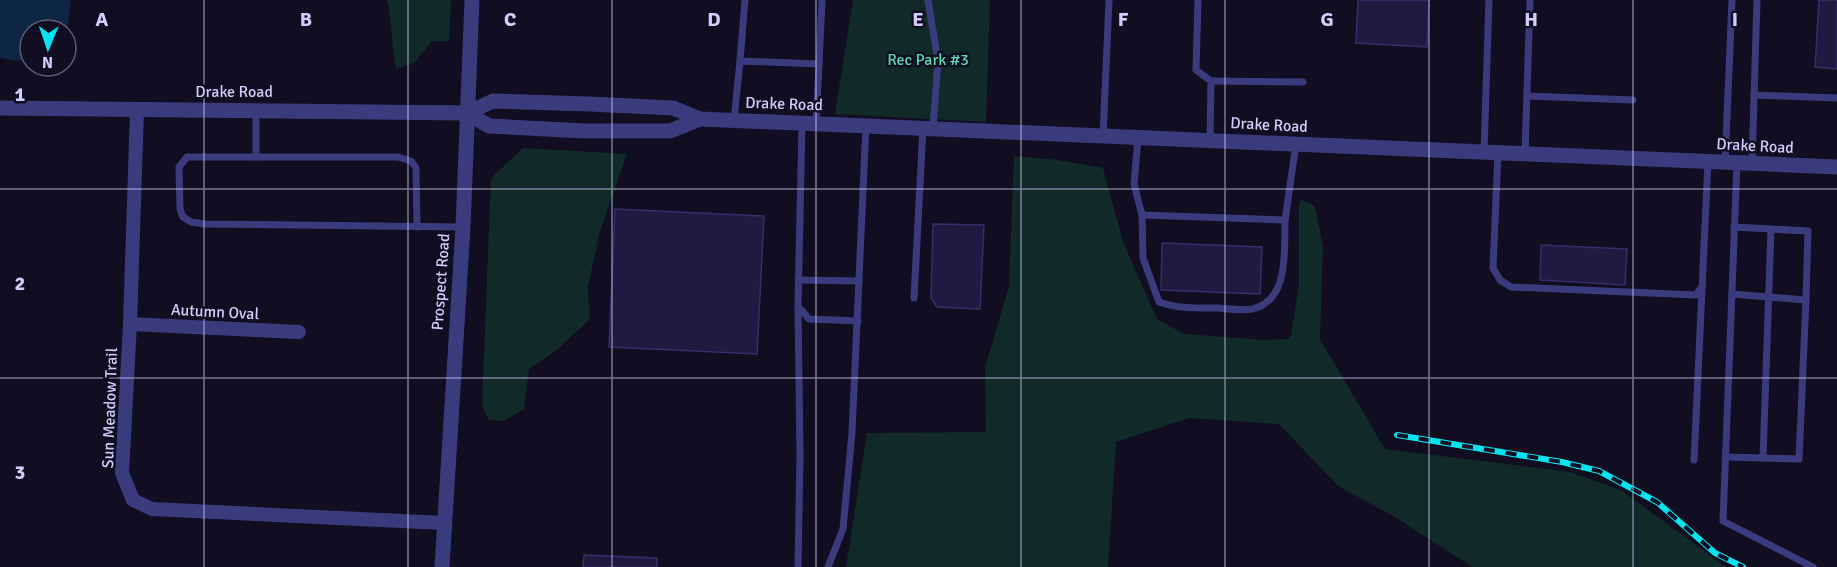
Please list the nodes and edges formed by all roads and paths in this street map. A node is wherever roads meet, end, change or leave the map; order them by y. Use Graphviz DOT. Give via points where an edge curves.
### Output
graph roads {
  1 [pos="472,0"];
  2 [pos="745,0"];
  3 [pos="822,0"];
  4 [pos="928,0"];
  5 [pos="1109,0"];
  6 [pos="1198,0"];
  7 [pos="1489,0"];
  8 [pos="1530,0"];
  9 [pos="1732,0"];
  10 [pos="1757,0"];
  11 [pos="740,61"];
  12 [pos="819,64"];
  13 [pos="1211,81"];
  14 [pos="1303,82"];
  15 [pos="1754,95"];
  16 [pos="1527,96"];
  17 [pos="1837,98"];
  18 [pos="1633,100"];
  19 [pos="0,108"];
  20 [pos="138,110"];
  21 [pos="256,110"];
  22 [pos="467,113"];
  23 [pos="700,119"];
  24 [pos="734,120"];
  25 [pos="809,123"];
  26 [pos="866,125"];
  27 [pos="928,128"];
  28 [pos="1103,136"];
  29 [pos="1138,137"];
  30 [pos="1210,140"];
  31 [pos="1296,144"];
  32 [pos="1491,152"];
  33 [pos="1525,154"];
  34 [pos="256,157"];
  35 [pos="1708,162"];
  36 [pos="1738,163"];
  37 [pos="1837,167"];
  38 [pos="1142,213"];
  39 [pos="1285,220"];
  40 [pos="1734,226"];
  41 [pos="417,227"];
  42 [pos="463,227"];
  43 [pos="1771,229"];
  44 [pos="798,280"];
  45 [pos="859,281"];
  46 [pos="1701,288"];
  47 [pos="1732,294"];
  48 [pos="1768,297"];
  49 [pos="914,298"];
  50 [pos="1806,300"];
  51 [pos="798,306"];
  52 [pos="858,321"];
  53 [pos="130,324"];
  54 [pos="299,332"];
  55 [pos="1726,457"];
  56 [pos="1763,458"];
  57 [pos="1694,460"];
  58 [pos="443,523"];
  59 [pos="441,567"];
  60 [pos="798,567"];
  61 [pos="828,567"];
  62 [pos="1813,567"];
  1 -- 22 [label="street, Prospect Road"];
  2 -- 11 [label="lane"];
  3 -- 12 [label="lane"];
  4 -- 27 [label="lane" via="938,61"];
  5 -- 28 [label="lane"];
  6 -- 13 [label="lane" via="1196,70"];
  7 -- 32 [label="lane"];
  8 -- 16 [label="lane"];
  9 -- 36 [label="lane"];
  10 -- 15 [label="lane"];
  11 -- 12 [label="lane"];
  11 -- 24 [label="lane"];
  12 -- 25 [label="lane"];
  13 -- 14 [label="lane"];
  13 -- 30 [label="lane"];
  15 -- 17 [label="lane"];
  15 -- 36 [label="lane"];
  16 -- 18 [label="lane"];
  16 -- 33 [label="lane"];
  19 -- 20 [label="street, Drake Road"];
  20 -- 21 [label="street, Drake Road"];
  20 -- 53 [label="street, Sun Meadow Trail"];
  21 -- 22 [label="street, Drake Road"];
  21 -- 34 [label="lane"];
  22 -- 23 [label="street, Drake Road" via="494,101 577,103 673,108"];
  22 -- 23 [label="street, Drake Road" via="489,126 585,131 670,132"];
  22 -- 42 [label="street, Prospect Road"];
  23 -- 24 [label="street, Drake Road"];
  24 -- 25 [label="street, Drake Road"];
  25 -- 26 [label="street, Drake Road"];
  25 -- 44 [label="lane"];
  26 -- 27 [label="street, Drake Road"];
  26 -- 45 [label="lane"];
  27 -- 28 [label="street, Drake Road"];
  27 -- 49 [label="lane"];
  28 -- 29 [label="street, Drake Road"];
  29 -- 30 [label="street, Drake Road"];
  29 -- 38 [label="lane" via="1134,184"];
  30 -- 31 [label="street, Drake Road"];
  31 -- 32 [label="street, Drake Road"];
  31 -- 39 [label="lane"];
  32 -- 33 [label="street, Drake Road"];
  32 -- 46 [label="lane" via="1493,268 1500,280 1511,287 1696,296"];
  33 -- 35 [label="street, Drake Road"];
  34 -- 41 [label="lane" via="411,161 416,168"];
  34 -- 41 [label="lane" via="187,157 179,167 183,217 205,224"];
  35 -- 36 [label="street, Drake Road"];
  35 -- 46 [label="lane"];
  36 -- 37 [label="street, Drake Road"];
  36 -- 40 [label="lane"];
  38 -- 39 [label="lane"];
  38 -- 39 [label="lane" via="1143,258 1151,285 1159,302 1173,307 1250,309 1267,303 1283,270"];
  40 -- 43 [label="lane"];
  40 -- 47 [label="lane"];
  41 -- 42 [label="lane"];
  42 -- 58 [label="street, Prospect Road"];
  43 -- 48 [label="lane"];
  43 -- 50 [label="lane" via="1808,231"];
  44 -- 45 [label="lane"];
  44 -- 51 [label="lane"];
  45 -- 52 [label="lane"];
  46 -- 57 [label="lane"];
  47 -- 48 [label="lane"];
  47 -- 55 [label="lane"];
  48 -- 50 [label="lane"];
  48 -- 56 [label="lane"];
  50 -- 56 [label="lane" via="1799,459"];
  51 -- 52 [label="lane" via="809,319"];
  51 -- 60 [label="lane"];
  52 -- 61 [label="lane" via="843,529"];
  53 -- 54 [label="street, Autumn Oval"];
  53 -- 58 [label="street, Sun Meadow Trail" via="122,473 132,500 152,509"];
  55 -- 56 [label="lane"];
  55 -- 62 [label="lane" via="1723,521"];
  58 -- 59 [label="street, Prospect Road"];
}
